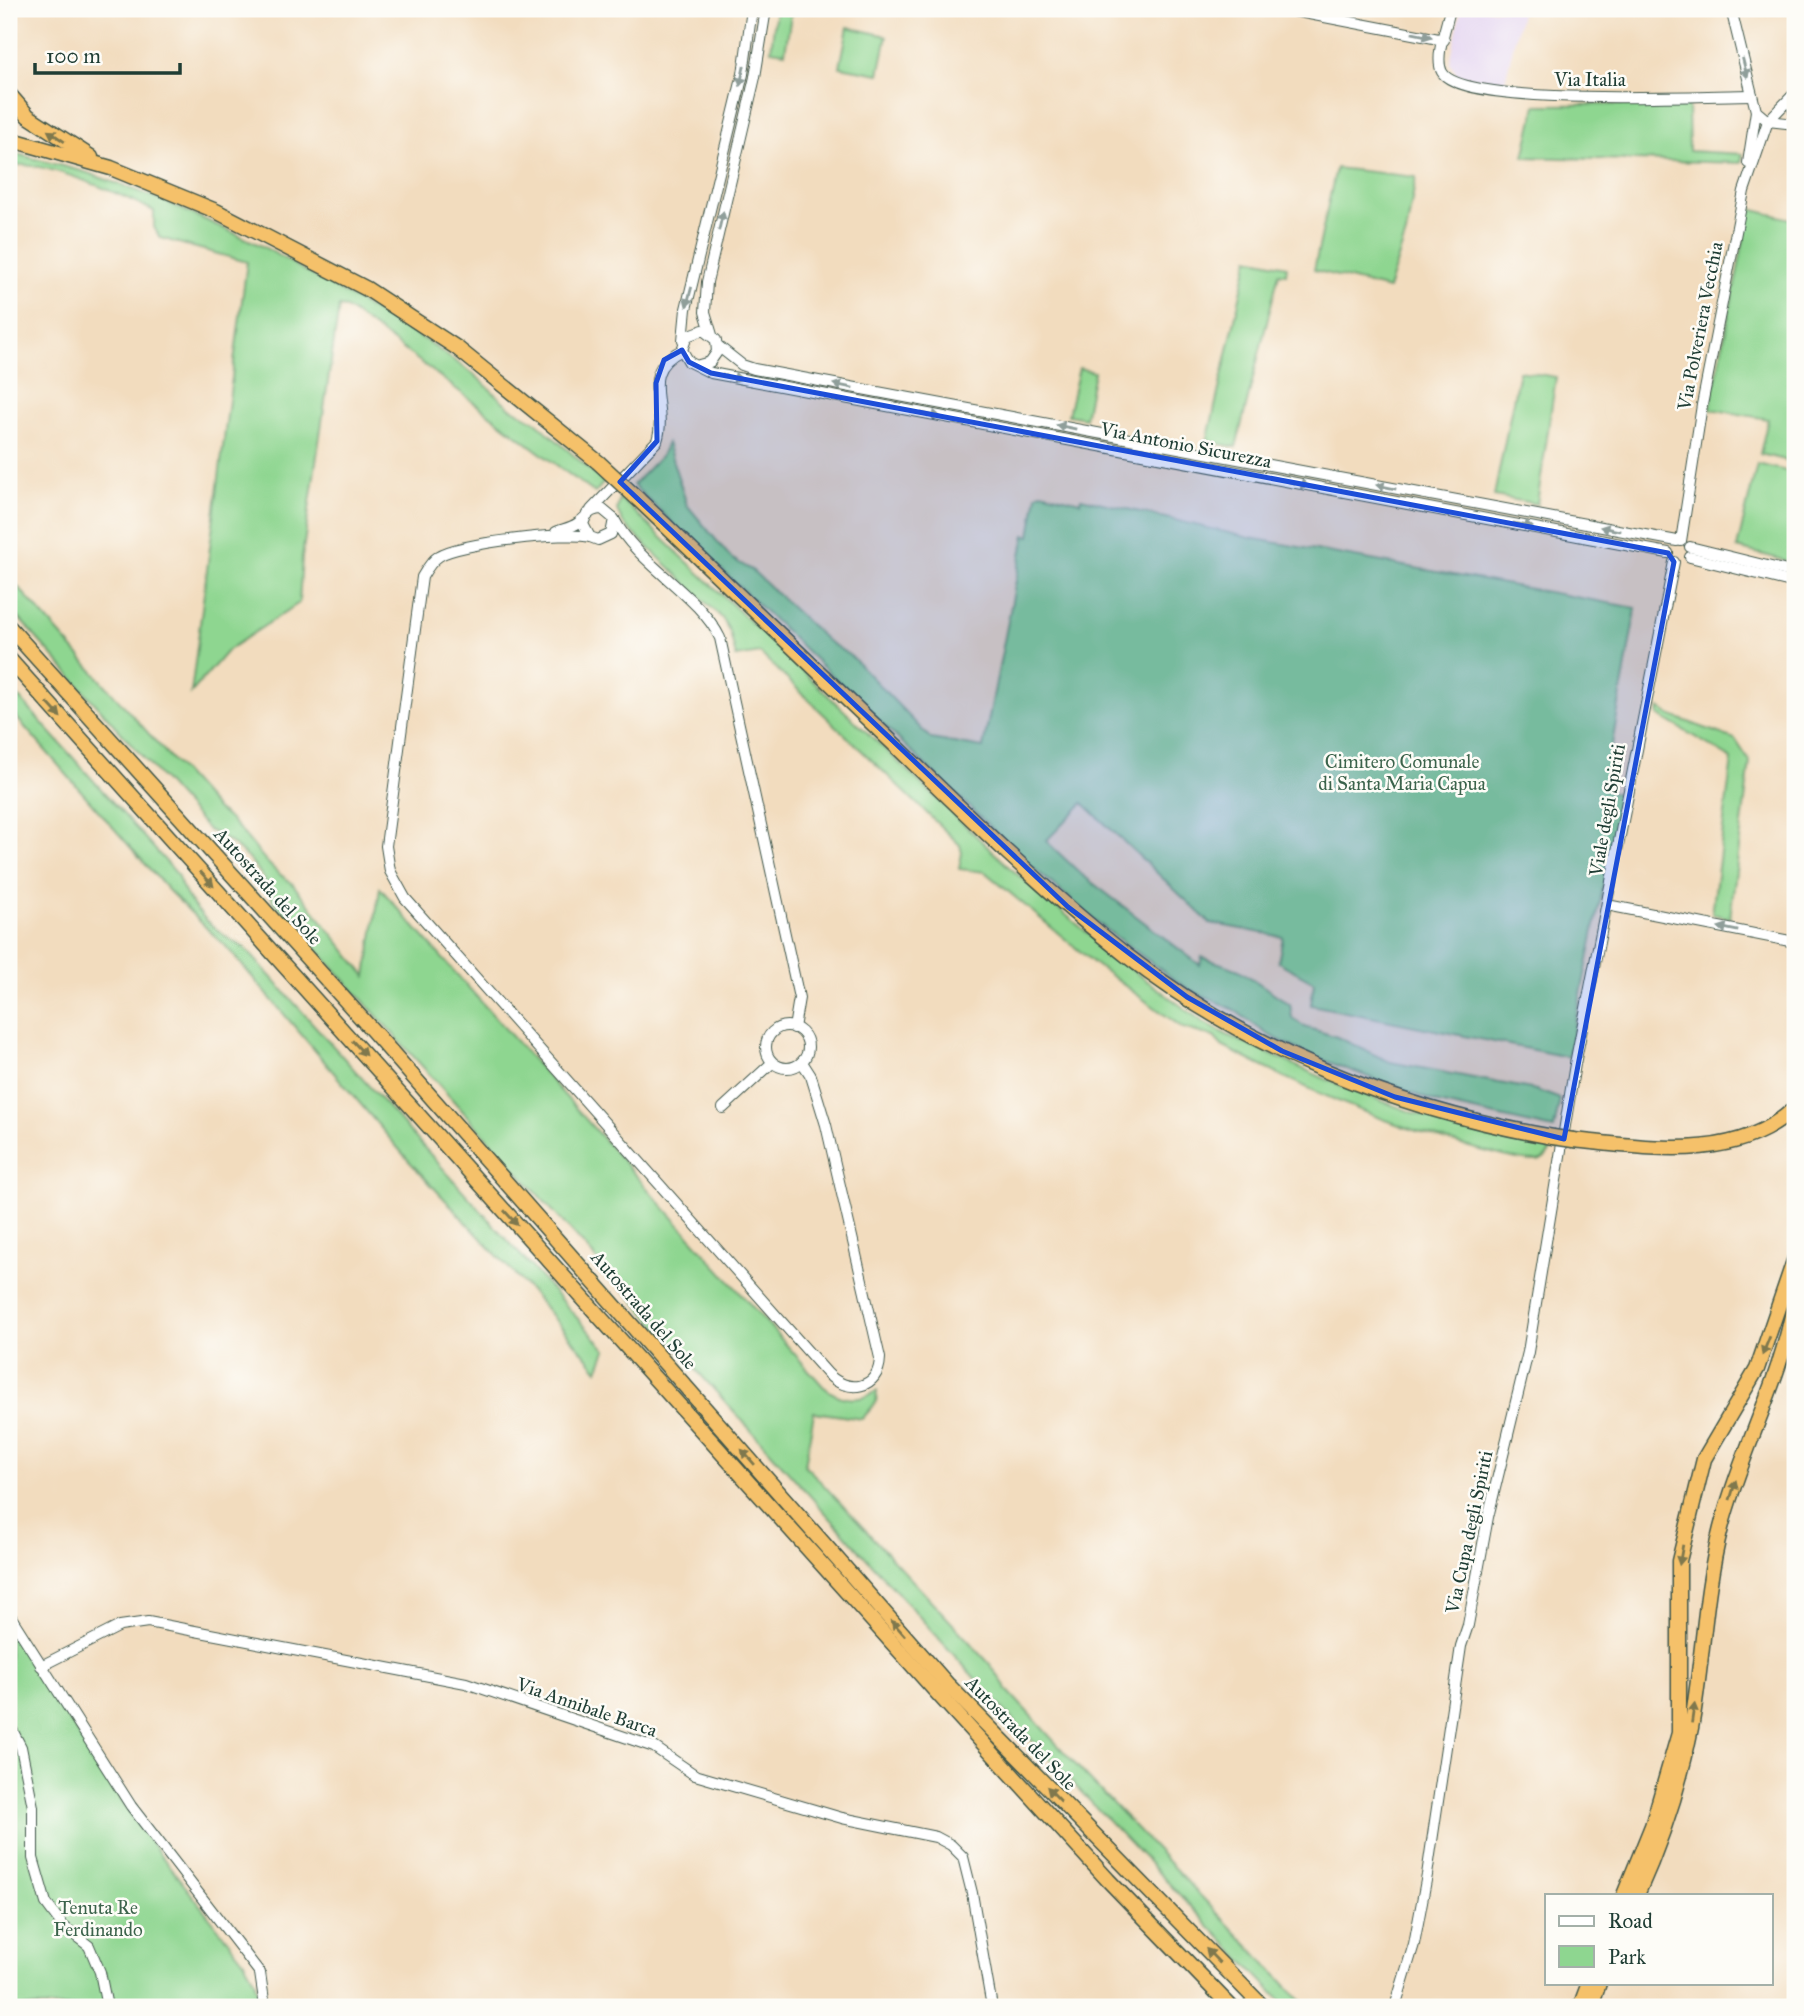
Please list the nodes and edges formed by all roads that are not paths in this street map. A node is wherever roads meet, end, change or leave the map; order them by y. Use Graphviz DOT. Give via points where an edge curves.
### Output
graph roads {
  1 [pos="752,9"];
  2 [pos="766,9"];
  3 [pos="1283,9"];
  4 [pos="1450,9"];
  5 [pos="1731,9"];
  6 [pos="1444,40"];
  7 [pos="9,94"];
  8 [pos="1752,95"];
  9 [pos="1793,96"];
  10 [pos="1756,111"];
  11 [pos="1795,115"];
  12 [pos="1768,121"];
  13 [pos="1795,124"];
  14 [pos="9,139"];
  15 [pos="111,168"];
  16 [pos="1744,191"];
  17 [pos="713,335"];
  18 [pos="683,345"];
  19 [pos="718,346"];
  20 [pos="699,365"];
  21 [pos="614,488"];
  22 [pos="589,512"];
  23 [pos="613,517"];
  24 [pos="551,535"];
  25 [pos="590,537"];
  26 [pos="603,539"];
  27 [pos="1685,546"];
  28 [pos="635,548"];
  29 [pos="1671,557"];
  30 [pos="1795,573"];
  31 [pos="1795,583"];
  32 [pos="9,627"];
  33 [pos="9,659"];
  34 [pos="1607,905"];
  35 [pos="1795,942"];
  36 [pos="794,1028"];
  37 [pos="802,1062"];
  38 [pos="772,1063"];
  39 [pos="1575,1064"];
  40 [pos="723,1108"];
  41 [pos="1795,1108"];
  42 [pos="1795,1258"];
  43 [pos="1795,1300"];
  44 [pos="9,1614"];
  45 [pos="41,1666"];
  46 [pos="9,1724"];
  47 [pos="1624,1894"];
  48 [pos="1637,1894"];
  49 [pos="1589,1984"];
  50 [pos="1599,1984"];
  51 [pos="1262,2006"];
  52 [pos="107,2007"];
  53 [pos="265,2007"];
  54 [pos="992,2007"];
  55 [pos="1231,2007"];
  56 [pos="1395,2007"];
  57 [pos="1580,2007"];
  58 [pos="1591,2007"];
  1 -- 18 [label="street, one-way" via="743,74 686,309"];
  17 -- 2 [label="street, Via Antonio Sicurezza, one-way" via="705,312 707,282 755,77"];
  3 -- 6 [label="street, one-way"];
  4 -- 6 [label="street"];
  5 -- 8 [label="street, one-way"];
  6 -- 8 [label="street, Via Italia" via="1439,64 1458,85 1527,97"];
  15 -- 7 [label="highway, one-way" via="58,138 28,116"];
  8 -- 10 [label="street"];
  9 -- 11 [label="street"];
  9 -- 12 [label="street"];
  10 -- 12 [label="street"];
  10 -- 16 [label="street"];
  12 -- 13 [label="street"];
  12 -- 16 [label="street, Via Polveriera Vecchia"];
  14 -- 15 [label="highway"];
  15 -- 41 [label="highway, bridge" via="216,211 332,270 457,348 598,462 997,844 1128,957 1282,1051 1395,1097 1458,1116 1573,1140 1648,1147 1712,1146 1766,1129"];
  16 -- 27 [label="street, Via Polveriera Vecchia" via="1702,405"];
  17 -- 18 [label="street" via="697,330"];
  17 -- 19 [label="street, Via Antonio Sicurezza"];
  18 -- 20 [label="street, Via Antonio Sicurezza" via="689,362"];
  18 -- 21 [label="street" via="664,360 657,375 657,441"];
  19 -- 20 [label="street" via="710,362"];
  27 -- 19 [label="street, Via Antonio Sicurezza, one-way" via="754,369 741,365"];
  20 -- 29 [label="street, Via Antonio Sicurezza, one-way" via="711,373"];
  21 -- 22 [label="street"];
  21 -- 23 [label="street"];
  22 -- 23 [label="street" via="602,509"];
  22 -- 24 [label="street" via="578,523"];
  22 -- 25 [label="street" via="583,524"];
  23 -- 26 [label="street" via="614,530"];
  23 -- 28 [label="street"];
  24 -- 25 [label="street"];
  24 -- 37 [label="street" via="449,552 439,556 422,577 386,846 390,871 405,898 828,1374 842,1386 860,1387 876,1373 880,1358 829,1136 811,1076"];
  25 -- 26 [label="street"];
  26 -- 28 [label="street"];
  27 -- 29 [label="street" via="1671,545"];
  27 -- 29 [label="street" via="1681,564"];
  27 -- 30 [label="street"];
  27 -- 31 [label="street"];
  28 -- 36 [label="street" via="708,619 720,638 799,998"];
  29 -- 34 [label="street, Viale degli Spiriti"];
  51 -- 32 [label="highway, Autostrada del Sole, one-way" via="948,1685 373,1031"];
  33 -- 55 [label="highway, Autostrada del Sole, one-way" via="941,1698"];
  35 -- 34 [label="street, one-way"];
  34 -- 39 [label="street, Viale degli Spiriti"];
  36 -- 37 [label="street" via="807,1043"];
  36 -- 38 [label="street" via="780,1027 768,1037 766,1050"];
  37 -- 38 [label="street" via="791,1068"];
  38 -- 40 [label="street"];
  39 -- 56 [label="street, Via Cupa degli Spiriti" via="1528,1352 1461,1646 1427,1875 1414,1944"];
  42 -- 47 [label="highway, one-way" via="1757,1369 1704,1459 1679,1562 1679,1733 1652,1826"];
  48 -- 43 [label="highway, one-way" via="1670,1810 1691,1729 1721,1529 1745,1451 1783,1356"];
  44 -- 45 [label="street"];
  45 -- 53 [label="street" via="131,1806 260,1973"];
  45 -- 54 [label="street, Via Annibale Barca" via="120,1626 148,1622 466,1684 654,1747 695,1775 829,1815 936,1837 963,1857"];
  46 -- 52 [label="street" via="21,1747 33,1807 33,1858 46,1903 63,1926 89,1946"];
  49 -- 57 [label="highway"];
  50 -- 58 [label="highway"];
}
